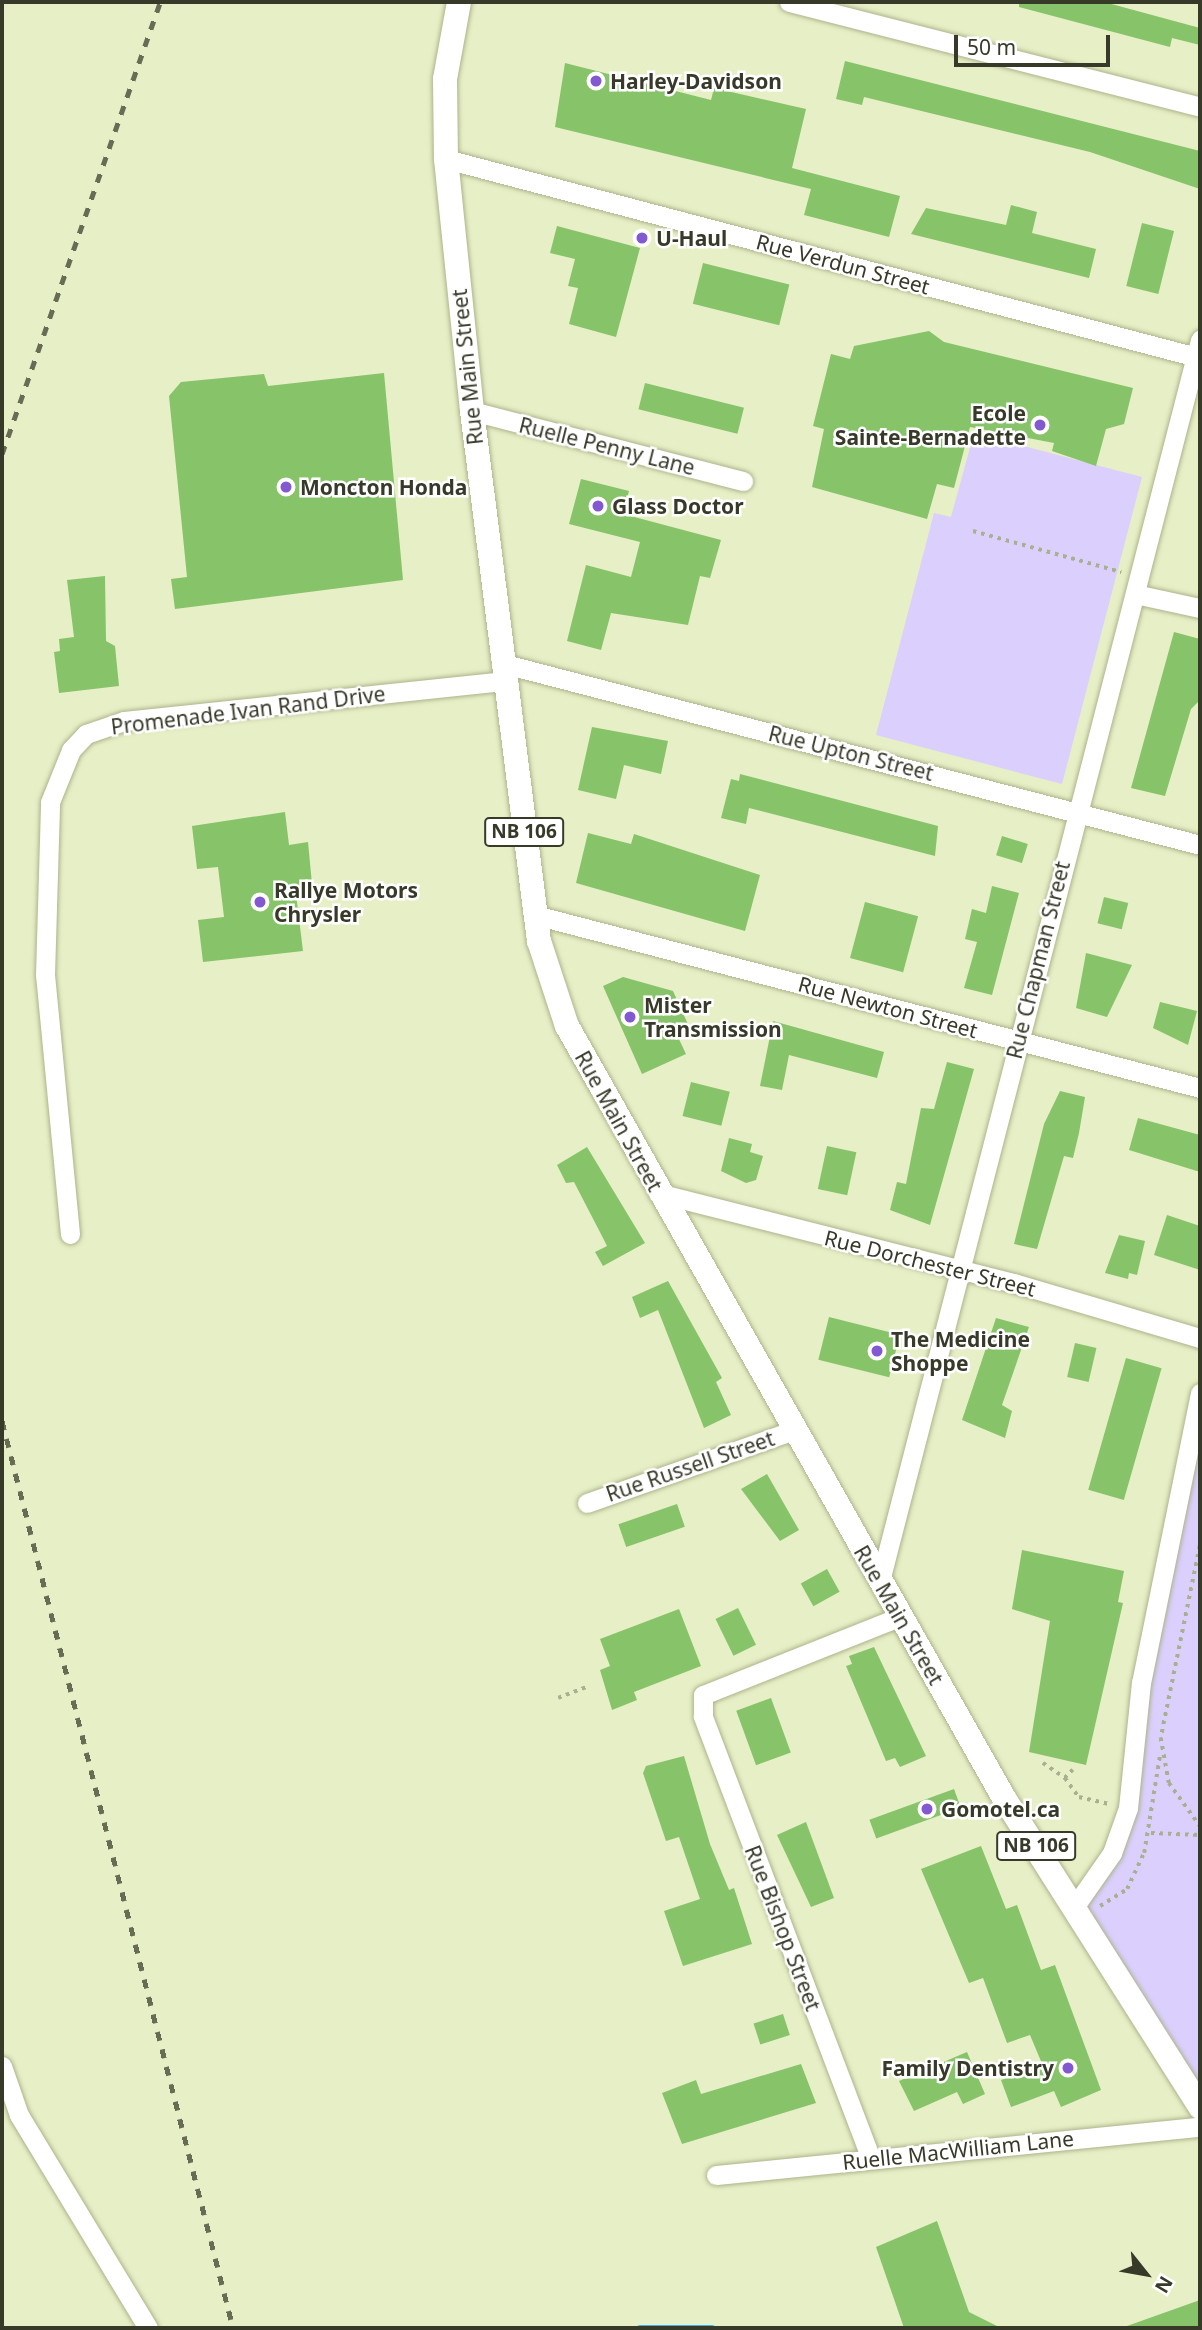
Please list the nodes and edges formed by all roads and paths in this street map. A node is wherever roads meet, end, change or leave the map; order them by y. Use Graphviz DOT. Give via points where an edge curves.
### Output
graph roads {
  1 [pos="459,2"];
  2 [pos="789,2"];
  3 [pos="1200,107"];
  4 [pos="446,159"];
  5 [pos="1199,352"];
  6 [pos="472,411"];
  7 [pos="743,481"];
  8 [pos="973,531"];
  9 [pos="1138,586"];
  10 [pos="1200,608"];
  11 [pos="502,672"];
  12 [pos="1076,811"];
  13 [pos="1200,845"];
  14 [pos="535,915"];
  15 [pos="1017,1041"];
  16 [pos="1200,1088"];
  17 [pos="658,1193"];
  18 [pos="71,1234"];
  19 [pos="961,1270"];
  20 [pos="1200,1338"];
  21 [pos="1200,1393"];
  22 [pos="794,1430"];
  23 [pos="587,1503"];
  24 [pos="1200,1546"];
  25 [pos="880,1581"];
  26 [pos="899,1617"];
  27 [pos="586,1687"];
  28 [pos="558,1698"];
  29 [pos="1043,1763"];
  30 [pos="1073,1770"];
  31 [pos="1065,1777"];
  32 [pos="1128,1808"];
  33 [pos="1200,1826"];
  34 [pos="1152,1833"];
  35 [pos="1200,1835"];
  36 [pos="1076,1906"];
  37 [pos="2,2066"];
  38 [pos="1200,2107"];
  39 [pos="1200,2127"];
  40 [pos="871,2160"];
  41 [pos="716,2175"];
  42 [pos="148,2328"];
  1 -- 4 [label="main road, Rue Main Street / NB 106" via="445,79"];
  2 -- 3 [label="street"];
  4 -- 5 [label="street, Rue Verdun Street"];
  4 -- 6 [label="main road, Rue Main Street / NB 106"];
  5 -- 9 [label="street, Rue Chapman Street"];
  6 -- 7 [label="street, Ruelle Penny Lane"];
  6 -- 11 [label="main road, Rue Main Street / NB 106"];
  8 -- 9 [label="path"];
  9 -- 10 [label="street"];
  9 -- 12 [label="street, Rue Chapman Street"];
  11 -- 12 [label="street, Rue Upton Street"];
  11 -- 14 [label="main road, Rue Main Street / NB 106"];
  11 -- 18 [label="street, Promenade Ivan Rand Drive" via="124,722 86,734 71,750 50,802 45,975"];
  12 -- 13 [label="street, Rue Upton Street"];
  12 -- 15 [label="street, Rue Chapman Street"];
  14 -- 15 [label="street, Rue Newton Street"];
  14 -- 17 [label="main road, Rue Main Street / NB 106" via="567,1026"];
  15 -- 16 [label="street, Rue Newton Street"];
  15 -- 19 [label="street, Rue Chapman Street"];
  17 -- 19 [label="street, Rue Dorchester Street"];
  17 -- 22 [label="main road, Rue Main Street / NB 106"];
  19 -- 20 [label="street, Rue Dorchester Street"];
  19 -- 25 [label="street, Rue Chapman Street"];
  21 -- 32 [label="street" via="1141,1683"];
  22 -- 23 [label="street, Rue Russell Street"];
  22 -- 25 [label="main road, Rue Main Street / NB 106"];
  24 -- 33 [label="path" via="1161,1738 1169,1783"];
  25 -- 26 [label="main road, Rue Main Street / NB 106"];
  26 -- 36 [label="main road, Rue Main Street / NB 106" via="1004,1798"];
  26 -- 40 [label="street, Rue Bishop Street" via="703,1695 703,1716"];
  27 -- 28 [label="path"];
  29 -- 31 [label="path"];
  30 -- 31 [label="path"];
  31 -- 32 [label="path" via="1079,1797"];
  32 -- 36 [label="street" via="1112,1853"];
  34 -- 35 [label="path"];
  36 -- 38 [label="main road, Rue Main Street / NB 106"];
  37 -- 42 [label="street" via="19,2115"];
  39 -- 40 [label="street, Ruelle MacWilliam Lane"];
  40 -- 41 [label="street, Ruelle MacWilliam Lane"];
}
